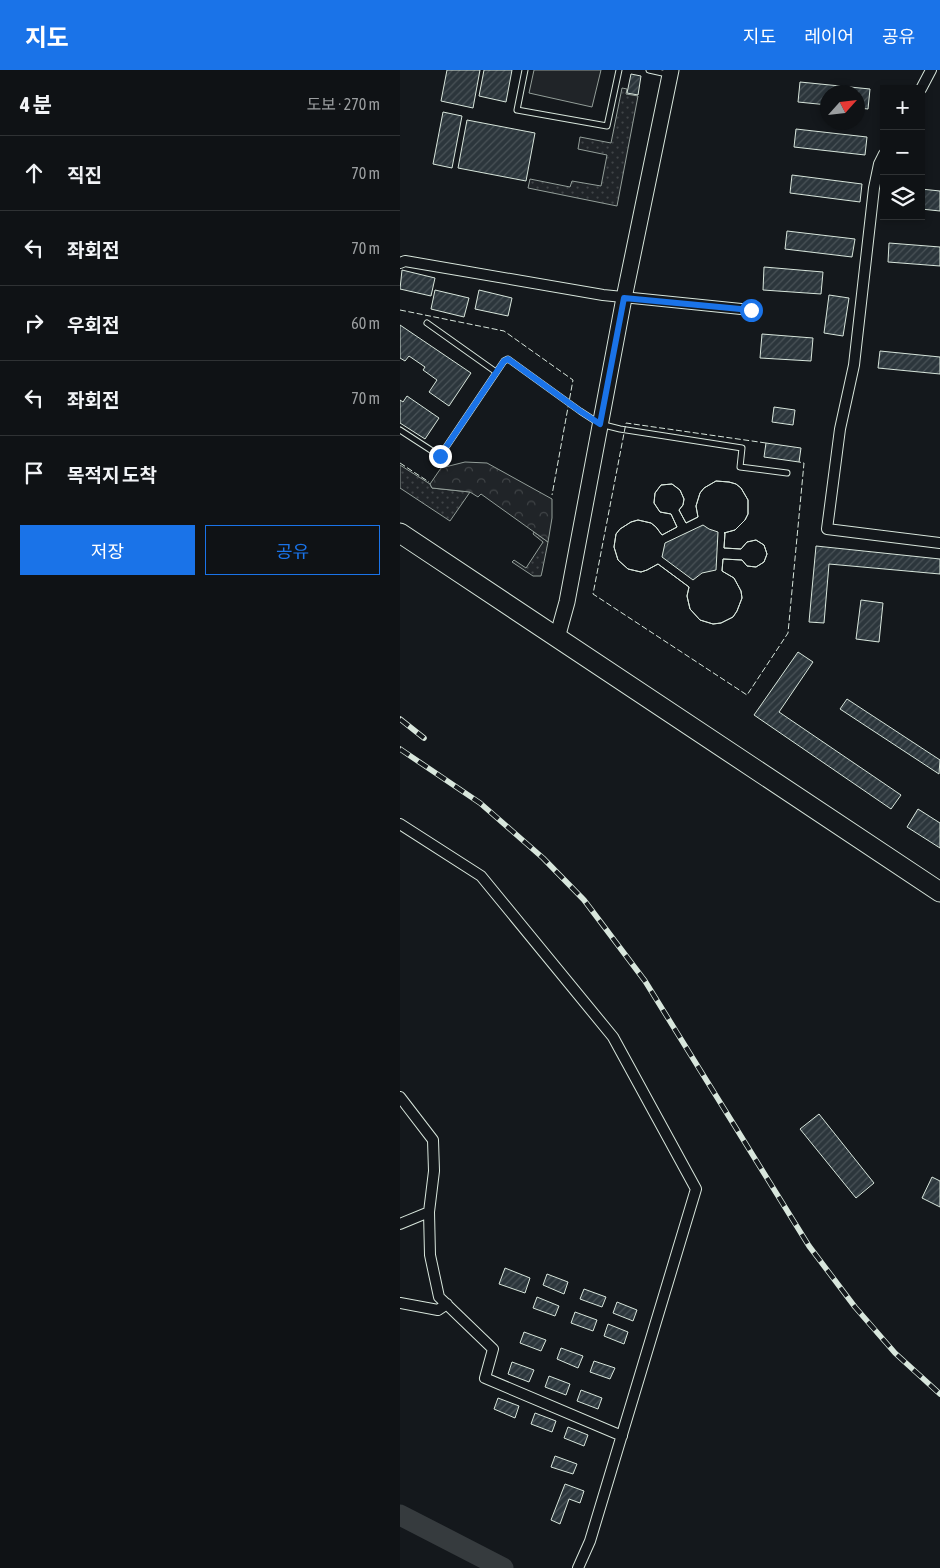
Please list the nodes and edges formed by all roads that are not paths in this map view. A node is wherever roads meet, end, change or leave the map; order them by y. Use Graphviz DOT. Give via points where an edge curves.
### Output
graph roads {
  1 [pos="525,70"];
  2 [pos="619,70"];
  3 [pos="649,70"];
  4 [pos="931,70"];
  5 [pos="671,72"];
  6 [pos="923,85"];
  7 [pos="880,162"];
  8 [pos="400,263"];
  9 [pos="624,298"];
  10 [pos="751,310"];
  11 [pos="427,323"];
  12 [pos="496,372"];
  13 [pos="600,424"];
  14 [pos="400,430"];
  15 [pos="787,473"];
  16 [pos="400,533"];
  17 [pos="940,543"];
  18 [pos="557,638"];
  19 [pos="400,824"];
  20 [pos="940,892"];
  21 [pos="400,1097"];
  22 [pos="429,1212"];
  23 [pos="400,1224"];
  24 [pos="400,1304"];
  25 [pos="447,1304"];
  26 [pos="622,1436"];
  27 [pos="578,1568"];
  1 -- 2 [label="lane" via="518,110 607,126"];
  3 -- 5 [label="lane"];
  4 -- 6 [label="street"];
  5 -- 9 [label="street"];
  7 -- 17 [label="street" via="874,188 854,365 840,429 827,529"];
  8 -- 9 [label="street" via="405,261"];
  9 -- 10 [label="street"];
  9 -- 13 [label="street"];
  11 -- 12 [label="lane"];
  12 -- 13 [label="lane" via="508,359"];
  12 -- 14 [label="lane" via="440,456"];
  13 -- 15 [label="lane" via="742,448 740,468"];
  13 -- 18 [label="street" via="567,602"];
  16 -- 18 [label="highway"];
  18 -- 20 [label="highway"];
  19 -- 26 [label="street" via="481,876 613,1037 696,1189"];
  21 -- 22 [label="street" via="433,1140 434,1171"];
  22 -- 23 [label="street"];
  22 -- 25 [label="street" via="430,1255 439,1297"];
  24 -- 25 [label="street" via="438,1310"];
  25 -- 26 [label="street" via="493,1349 486,1378"];
  26 -- 27 [label="street" via="590,1541"];
}
